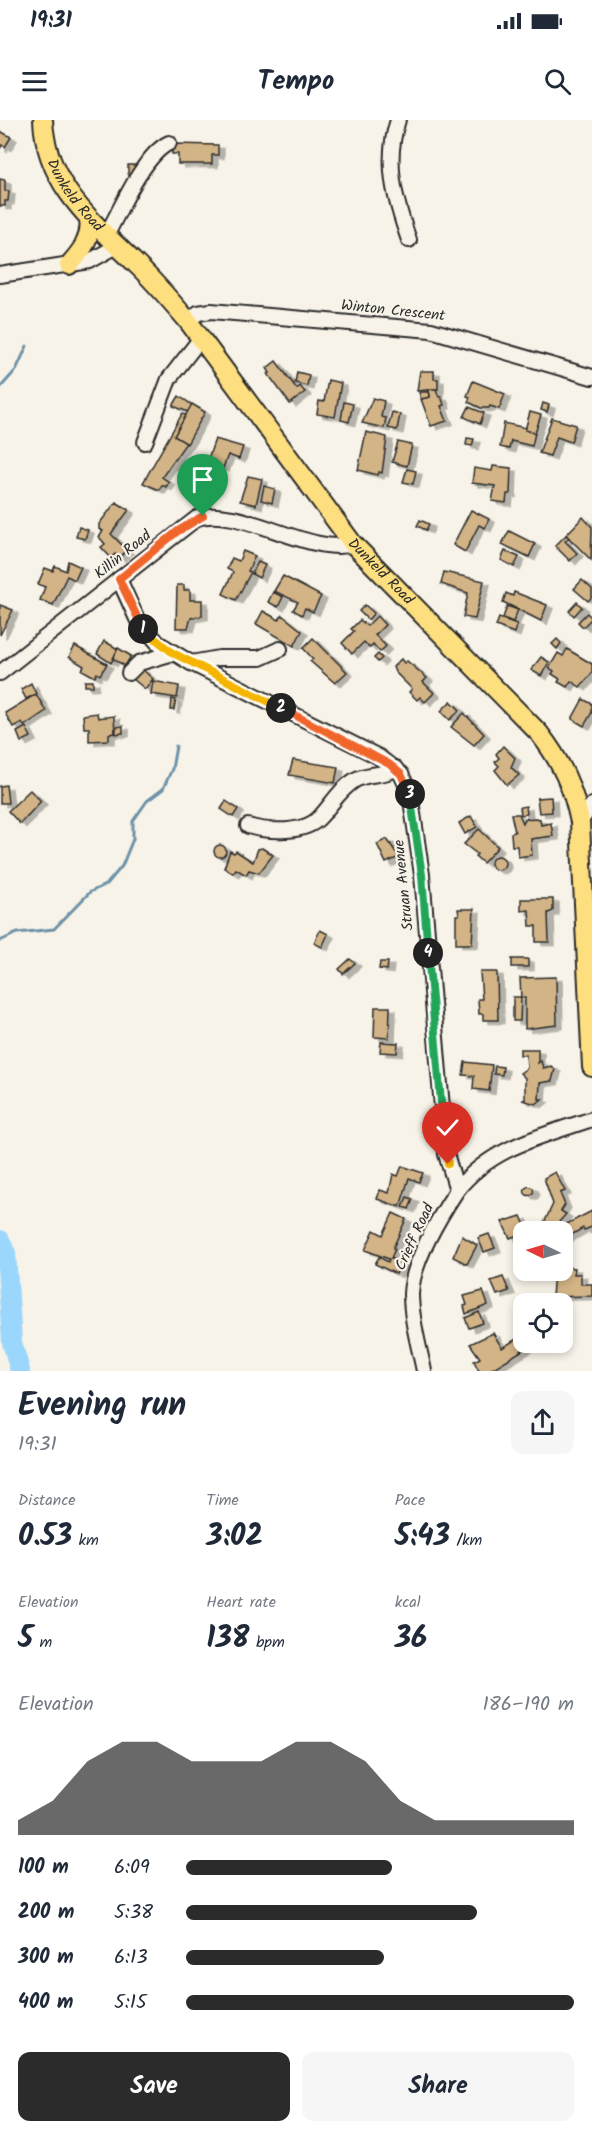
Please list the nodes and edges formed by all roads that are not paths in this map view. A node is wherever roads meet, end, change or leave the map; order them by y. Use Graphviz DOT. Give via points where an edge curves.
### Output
graph roads {
  1 [pos="43,120"];
  2 [pos="398,120"];
  3 [pos="169,143"];
  4 [pos="89,219"];
  5 [pos="409,240"];
  6 [pos="112,241"];
  7 [pos="69,265"];
  8 [pos="0,275"];
  9 [pos="188,321"];
  10 [pos="201,338"];
  11 [pos="592,376"];
  12 [pos="145,442"];
  13 [pos="353,544"];
  14 [pos="119,579"];
  15 [pos="280,649"];
  16 [pos="173,653"];
  17 [pos="191,663"];
  18 [pos="0,672"];
  19 [pos="129,673"];
  20 [pos="395,768"];
  21 [pos="592,805"];
  22 [pos="580,822"];
  23 [pos="248,826"];
  24 [pos="592,1055"];
  25 [pos="592,1119"];
  26 [pos="457,1190"];
  27 [pos="424,1371"];
  1 -- 4 [label="main road, Dunkeld Road" via="56,176"];
  2 -- 5 [label="street" via="391,181"];
  3 -- 6 [label="street" via="148,163"];
  4 -- 6 [label="main road, Dunkeld Road"];
  4 -- 7 [label="main road" via="85,244"];
  6 -- 7 [label="street" via="101,257"];
  6 -- 9 [label="main road, Dunkeld Road"];
  7 -- 8 [label="street"];
  9 -- 10 [label="main road, Dunkeld Road"];
  9 -- 11 [label="street, Winton Crescent" via="198,313 211,311 431,330"];
  10 -- 12 [label="street" via="169,379"];
  10 -- 13 [label="main road, Dunkeld Road"];
  13 -- 14 [label="street, Killin Road" via="324,543 210,515 197,518 178,531"];
  13 -- 22 [label="main road, Dunkeld Road" via="539,733 563,766"];
  14 -- 16 [label="street, Struan Avenue" via="143,629"];
  14 -- 18 [label="street, Killin Road"];
  15 -- 17 [label="street" via="260,658"];
  16 -- 17 [label="street, Struan Avenue"];
  16 -- 19 [label="street" via="139,663"];
  17 -- 20 [label="street, Struan Avenue"];
  20 -- 23 [label="street" via="355,780 310,824 277,831"];
  20 -- 26 [label="street, Struan Avenue" via="410,793 422,875 446,1154"];
  21 -- 22 [label="street"];
  22 -- 24 [label="main road, Dunkeld Road"];
  25 -- 26 [label="street" via="495,1155"];
  26 -- 27 [label="street, Crieff Road" via="413,1280 411,1306"];
}
